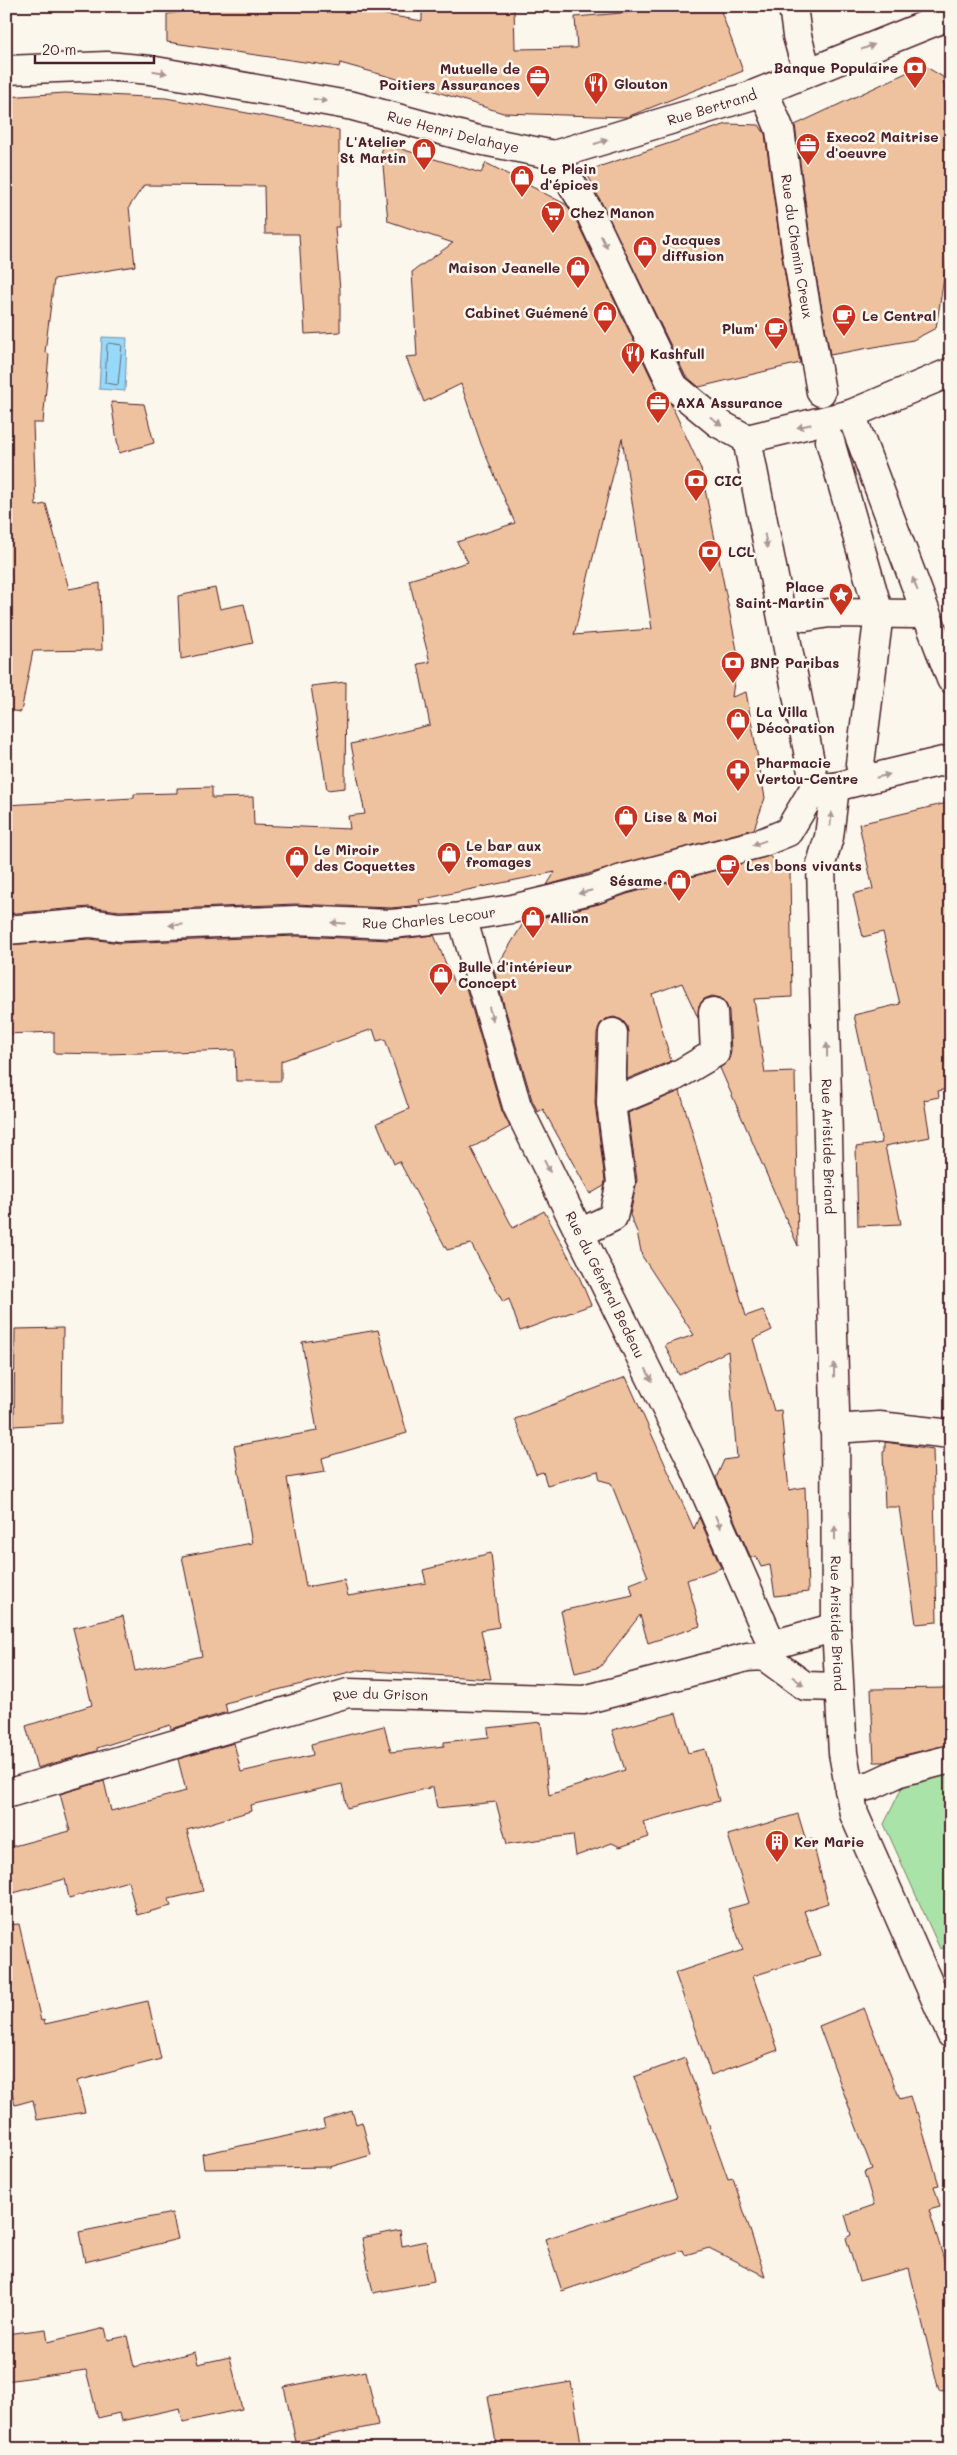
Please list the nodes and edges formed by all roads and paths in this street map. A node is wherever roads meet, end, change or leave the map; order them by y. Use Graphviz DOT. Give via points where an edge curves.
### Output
graph roads {
  1 [pos="793,6"];
  2 [pos="951,15"];
  3 [pos="6,70"];
  4 [pos="807,71"];
  5 [pos="768,101"];
  6 [pos="554,155"];
  7 [pos="942,376"];
  8 [pos="821,392"];
  9 [pos="851,414"];
  10 [pos="747,439"];
  11 [pos="840,453"];
  12 [pos="879,613"];
  13 [pos="914,614"];
  14 [pos="805,617"];
  15 [pos="951,679"];
  16 [pos="951,759"];
  17 [pos="860,764"];
  18 [pos="825,787"];
  19 [pos="788,832"];
  20 [pos="821,864"];
  21 [pos="462,917"];
  22 [pos="6,930"];
  23 [pos="713,1012"];
  24 [pos="613,1033"];
  25 [pos="611,1103"];
  26 [pos="580,1233"];
  27 [pos="834,1429"];
  28 [pos="951,1434"];
  29 [pos="836,1627"];
  30 [pos="768,1650"];
  31 [pos="838,1686"];
  32 [pos="951,1759"];
  33 [pos="6,1794"];
  34 [pos="851,1802"];
  35 [pos="951,2034"];
  1 -- 4 [label="street"];
  4 -- 2 [label="street, Rue Bertrand, one-way"];
  3 -- 6 [label="street, Rue Henri Delahaye, one-way" via="107,66 150,70 353,106"];
  6 -- 4 [label="street, Rue Bertrand, one-way" via="750,96"];
  5 -- 8 [label="street, Rue du Chemin Creux" via="780,130 797,255"];
  6 -- 10 [label="street, one-way" via="591,215 672,385 718,424"];
  7 -- 9 [label="street"];
  9 -- 10 [label="street, one-way"];
  15 -- 9 [label="street, one-way"];
  10 -- 18 [label="street, one-way"];
  11 -- 12 [label="street"];
  12 -- 13 [label="street"];
  12 -- 14 [label="street" via="828,613"];
  12 -- 17 [label="street"];
  18 -- 16 [label="street, one-way"];
  18 -- 19 [label="street"];
  20 -- 18 [label="street, Rue Aristide Briand, one-way" via="829,837"];
  19 -- 20 [label="street" via="804,840"];
  19 -- 21 [label="street, Rue Charles Lecour, one-way" via="761,844 622,879 595,889"];
  27 -- 20 [label="street, Rue Aristide Briand, one-way"];
  21 -- 22 [label="street, Rue Charles Lecour, one-way" via="391,924 296,920 119,927 90,923"];
  21 -- 26 [label="street, Rue du Général Bedeau, one-way" via="517,1106"];
  23 -- 25 [label="street" via="715,1053 676,1076"];
  24 -- 25 [label="street"];
  25 -- 26 [label="street" via="621,1182 613,1217"];
  26 -- 30 [label="street, Rue du Général Bedeau, one-way" via="689,1455"];
  27 -- 28 [label="street" via="879,1426"];
  29 -- 27 [label="street, Rue Aristide Briand, one-way"];
  29 -- 30 [label="street, Rue du Grison"];
  29 -- 31 [label="street, Rue Aristide Briand"];
  30 -- 31 [label="street, one-way" via="805,1686"];
  30 -- 33 [label="street, Rue du Grison" via="584,1700 348,1692"];
  31 -- 34 [label="street, Rue Aristide Briand"];
  32 -- 34 [label="street" via="900,1772 872,1785"];
  34 -- 35 [label="street, Rue Aristide Briand"];
}
